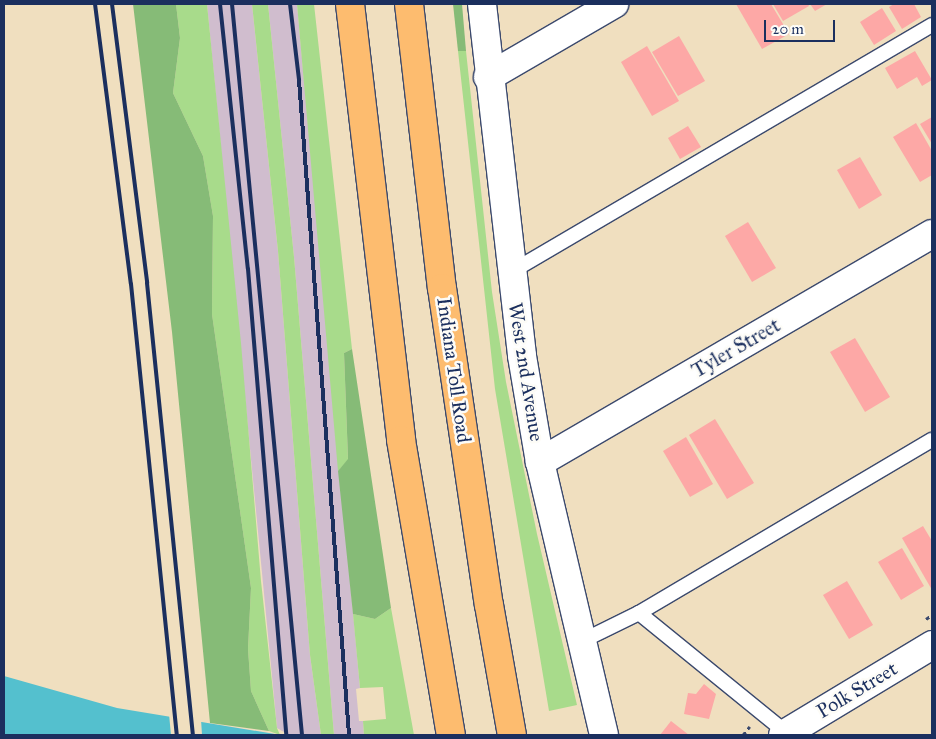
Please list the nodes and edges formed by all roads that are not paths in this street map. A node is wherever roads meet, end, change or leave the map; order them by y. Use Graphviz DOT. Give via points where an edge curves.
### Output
graph roads {
  1 [pos="350,4"];
  2 [pos="409,4"];
  3 [pos="482,4"];
  4 [pos="614,4"];
  5 [pos="932,25"];
  6 [pos="488,77"];
  7 [pos="932,234"];
  8 [pos="510,272"];
  9 [pos="932,440"];
  10 [pos="540,462"];
  11 [pos="639,613"];
  12 [pos="580,642"];
  13 [pos="932,645"];
  14 [pos="786,734"];
  15 [pos="451,735"];
  16 [pos="512,735"];
  17 [pos="604,735"];
  1 -- 15 [label="highway" via="382,299 429,612"];
  2 -- 16 [label="highway, Indiana Toll Road" via="442,288 489,605"];
  3 -- 6 [label="street, West 2nd Avenue"];
  4 -- 6 [label="street"];
  5 -- 8 [label="lane"];
  6 -- 8 [label="street, West 2nd Avenue"];
  7 -- 10 [label="street, Tyler Street"];
  8 -- 10 [label="street, West 2nd Avenue"];
  9 -- 11 [label="lane"];
  10 -- 12 [label="street, West 2nd Avenue"];
  11 -- 12 [label="lane"];
  11 -- 14 [label="lane"];
  12 -- 17 [label="street, West 2nd Avenue"];
  13 -- 14 [label="street, Polk Street"];
}
